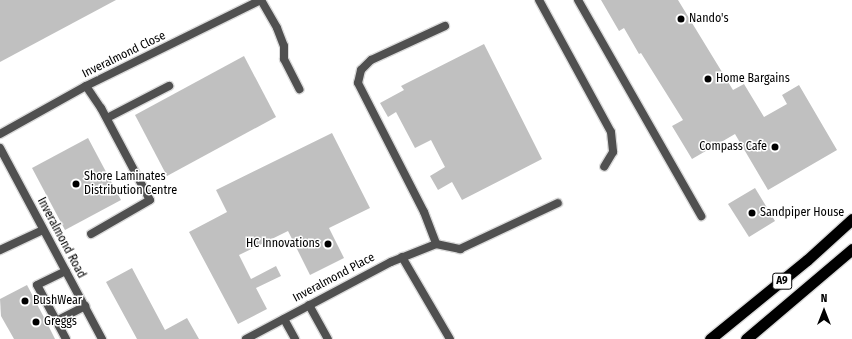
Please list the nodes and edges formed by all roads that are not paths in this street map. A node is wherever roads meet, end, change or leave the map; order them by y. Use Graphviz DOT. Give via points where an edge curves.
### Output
graph roads {
  1 [pos="261,0"];
  2 [pos="539,0"];
  3 [pos="578,0"];
  4 [pos="445,26"];
  5 [pos="86,86"];
  6 [pos="169,86"];
  7 [pos="299,89"];
  8 [pos="107,118"];
  9 [pos="0,134"];
  10 [pos="0,148"];
  11 [pos="604,167"];
  12 [pos="558,203"];
  13 [pos="702,216"];
  14 [pos="852,219"];
  15 [pos="43,230"];
  16 [pos="91,234"];
  17 [pos="436,244"];
  18 [pos="852,249"];
  19 [pos="0,250"];
  20 [pos="402,257"];
  21 [pos="66,271"];
  22 [pos="309,305"];
  23 [pos="85,306"];
  24 [pos="284,319"];
  25 [pos="56,321"];
  26 [pos="250,338"];
  27 [pos="66,339"];
  28 [pos="102,339"];
  29 [pos="295,339"];
  30 [pos="328,339"];
  31 [pos="450,339"];
  32 [pos="710,339"];
  33 [pos="746,339"];
  1 -- 5 [label="street, Inveralmond Close"];
  1 -- 7 [label="street" via="277,28 284,46 284,59"];
  2 -- 11 [label="street" via="611,132 614,152"];
  3 -- 13 [label="street"];
  4 -- 17 [label="street" via="371,60 361,70 358,83 424,212"];
  5 -- 8 [label="street"];
  5 -- 9 [label="street, Inveralmond Close"];
  6 -- 8 [label="street"];
  8 -- 16 [label="street" via="150,200"];
  10 -- 15 [label="street, Inveralmond Road"];
  12 -- 17 [label="street" via="460,249"];
  14 -- 32 [label="highway, A9" via="807,260"];
  15 -- 19 [label="street"];
  15 -- 21 [label="street, Inveralmond Road"];
  17 -- 20 [label="street, Inveralmond Place"];
  18 -- 33 [label="highway, A9"];
  20 -- 22 [label="street, Inveralmond Place"];
  20 -- 31 [label="street"];
  21 -- 23 [label="street, Inveralmond Road"];
  21 -- 25 [label="street" via="37,285"];
  22 -- 24 [label="street, Inveralmond Place"];
  22 -- 30 [label="street"];
  23 -- 25 [label="street"];
  23 -- 28 [label="street, Inveralmond Road"];
  24 -- 26 [label="street, Inveralmond Place"];
  24 -- 29 [label="street"];
  25 -- 27 [label="street"];
}
